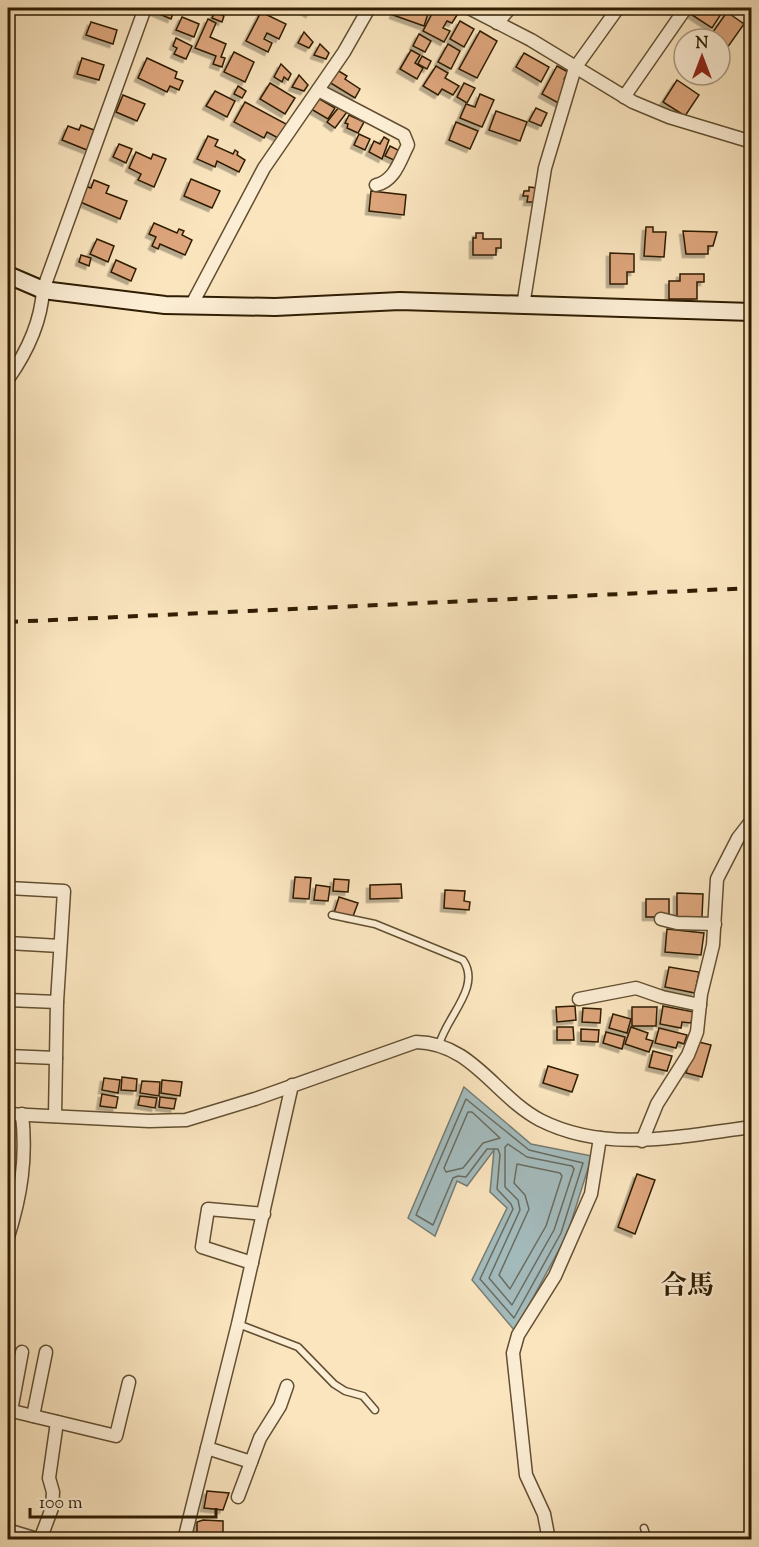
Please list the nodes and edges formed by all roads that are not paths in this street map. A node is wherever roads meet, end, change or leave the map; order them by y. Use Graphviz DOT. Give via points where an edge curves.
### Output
graph roads {
  1 [pos="145,8"];
  2 [pos="369,8"];
  3 [pos="469,8"];
  4 [pos="510,8"];
  5 [pos="618,8"];
  6 [pos="683,12"];
  7 [pos="497,23"];
  8 [pos="575,68"];
  9 [pos="318,90"];
  10 [pos="624,97"];
  11 [pos="752,142"];
  12 [pos="376,185"];
  13 [pos="8,275"];
  14 [pos="43,290"];
  15 [pos="191,306"];
  16 [pos="523,306"];
  17 [pos="752,312"];
  18 [pos="8,379"];
  19 [pos="752,820"];
  20 [pos="8,888"];
  21 [pos="332,915"];
  22 [pos="661,919"];
  23 [pos="715,924"];
  24 [pos="8,943"];
  25 [pos="60,946"];
  26 [pos="579,999"];
  27 [pos="8,1000"];
  28 [pos="57,1002"];
  29 [pos="700,1005"];
  30 [pos="439,1045"];
  31 [pos="8,1056"];
  32 [pos="56,1058"];
  33 [pos="292,1086"];
  34 [pos="8,1114"];
  35 [pos="22,1114"];
  36 [pos="55,1116"];
  37 [pos="752,1127"];
  38 [pos="600,1138"];
  39 [pos="642,1141"];
  40 [pos="264,1215"];
  41 [pos="8,1237"];
  42 [pos="252,1263"];
  43 [pos="238,1324"];
  44 [pos="22,1352"];
  45 [pos="46,1352"];
  46 [pos="129,1382"];
  47 [pos="287,1386"];
  48 [pos="9,1410"];
  49 [pos="375,1410"];
  50 [pos="33,1416"];
  51 [pos="57,1422"];
  52 [pos="207,1448"];
  53 [pos="251,1462"];
  54 [pos="238,1497"];
  55 [pos="8,1527"];
  56 [pos="644,1528"];
  57 [pos="41,1539"];
  58 [pos="184,1539"];
  59 [pos="549,1539"];
  60 [pos="648,1539"];
  1 -- 14 [label="street"];
  2 -- 9 [label="street"];
  3 -- 7 [label="street"];
  4 -- 7 [label="street"];
  5 -- 8 [label="street"];
  6 -- 10 [label="street"];
  7 -- 8 [label="street"];
  8 -- 10 [label="street"];
  8 -- 16 [label="street" via="545,168"];
  9 -- 12 [label="street" via="404,135 408,145 391,177"];
  9 -- 15 [label="street" via="264,168"];
  10 -- 11 [label="street" via="678,120"];
  13 -- 14 [label="street"];
  14 -- 15 [label="street"];
  14 -- 18 [label="street" via="42,308 31,341"];
  15 -- 16 [label="street" via="275,307 400,301"];
  16 -- 17 [label="street"];
  19 -- 23 [label="street" via="719,874"];
  20 -- 25 [label="street" via="64,891"];
  21 -- 30 [label="lane" via="375,924 463,960 469,984 444,1028"];
  22 -- 23 [label="street"];
  23 -- 29 [label="street"];
  24 -- 25 [label="street"];
  25 -- 28 [label="street"];
  26 -- 29 [label="street" via="636,988"];
  27 -- 28 [label="street"];
  28 -- 32 [label="street"];
  29 -- 39 [label="street" via="692,1047 657,1104"];
  30 -- 33 [label="street" via="404,1044"];
  30 -- 38 [label="street" via="462,1054 535,1117"];
  31 -- 32 [label="street"];
  32 -- 36 [label="street"];
  33 -- 36 [label="street" via="175,1122"];
  33 -- 40 [label="street"];
  34 -- 35 [label="street"];
  35 -- 36 [label="street"];
  35 -- 41 [label="street" via="26,1144 23,1175"];
  37 -- 39 [label="street"];
  38 -- 39 [label="street"];
  38 -- 59 [label="street" via="591,1194 555,1276 518,1335 513,1353 526,1474 544,1514"];
  40 -- 42 [label="street"];
  40 -- 42 [label="street" via="208,1209 202,1247"];
  42 -- 43 [label="street"];
  43 -- 49 [label="lane" via="298,1347 334,1384 363,1396"];
  43 -- 52 [label="street"];
  44 -- 48 [label="street"];
  45 -- 50 [label="street"];
  46 -- 51 [label="street" via="116,1436"];
  47 -- 53 [label="street"];
  48 -- 50 [label="street"];
  50 -- 51 [label="street"];
  51 -- 57 [label="street" via="49,1478 52,1508"];
  52 -- 53 [label="street"];
  52 -- 58 [label="street"];
  53 -- 54 [label="street"];
  55 -- 57 [label="lane"];
  56 -- 60 [label="lane"];
}
